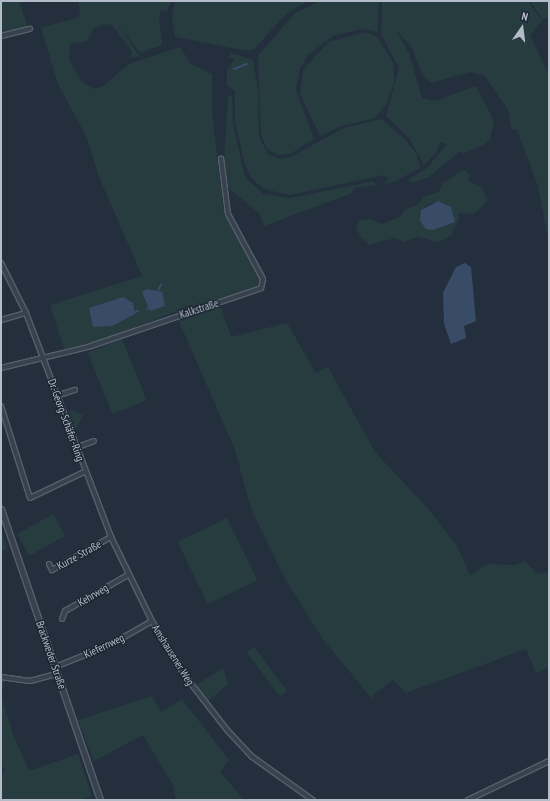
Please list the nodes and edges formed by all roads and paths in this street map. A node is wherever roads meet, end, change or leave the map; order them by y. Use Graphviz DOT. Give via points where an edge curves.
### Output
graph roads {
  1 [pos="30,29"];
  2 [pos="1,36"];
  3 [pos="221,158"];
  4 [pos="1,263"];
  5 [pos="26,313"];
  6 [pos="1,320"];
  7 [pos="43,358"];
  8 [pos="1,368"];
  9 [pos="75,390"];
  10 [pos="56,396"];
  11 [pos="1,406"];
  12 [pos="94,441"];
  13 [pos="75,448"];
  14 [pos="84,472"];
  15 [pos="1,510"];
  16 [pos="111,537"];
  17 [pos="49,564"];
  18 [pos="128,575"];
  19 [pos="62,619"];
  20 [pos="152,621"];
  21 [pos="55,667"];
  22 [pos="57,674"];
  23 [pos="1,677"];
  24 [pos="549,761"];
  25 [pos="100,800"];
  26 [pos="313,800"];
  27 [pos="468,800"];
  1 -- 2 [label="street"];
  3 -- 7 [label="street, Kalkstraße" via="228,214 263,279 262,288 88,347"];
  4 -- 5 [label="street, Dr.-Georg-Schäfer-Ring"];
  5 -- 6 [label="street"];
  5 -- 7 [label="street, Dr.-Georg-Schäfer-Ring"];
  7 -- 8 [label="street, Kalkstraße"];
  7 -- 10 [label="street, Dr.-Georg-Schäfer-Ring"];
  9 -- 10 [label="street"];
  10 -- 13 [label="street, Dr.-Georg-Schäfer-Ring"];
  11 -- 14 [label="street, Dr.-Georg-Schäfer-Ring" via="30,498"];
  12 -- 13 [label="street"];
  13 -- 14 [label="street, Dr.-Georg-Schäfer-Ring"];
  14 -- 16 [label="street, Amshausener Weg"];
  15 -- 21 [label="street, Brackweder Straße"];
  16 -- 17 [label="street, Kurze Straße" via="52,570"];
  16 -- 18 [label="street, Amshausener Weg"];
  18 -- 19 [label="street, Kehrweg" via="65,611"];
  18 -- 20 [label="street, Amshausener Weg"];
  20 -- 21 [label="street, Kiefernweg" via="110,646"];
  20 -- 26 [label="street, Amshausener Weg" via="189,682 228,732 251,756"];
  21 -- 22 [label="street, Brackweder Straße"];
  22 -- 23 [label="street" via="30,681"];
  22 -- 25 [label="street, Brackweder Straße"];
  24 -- 27 [label="street"];
}
